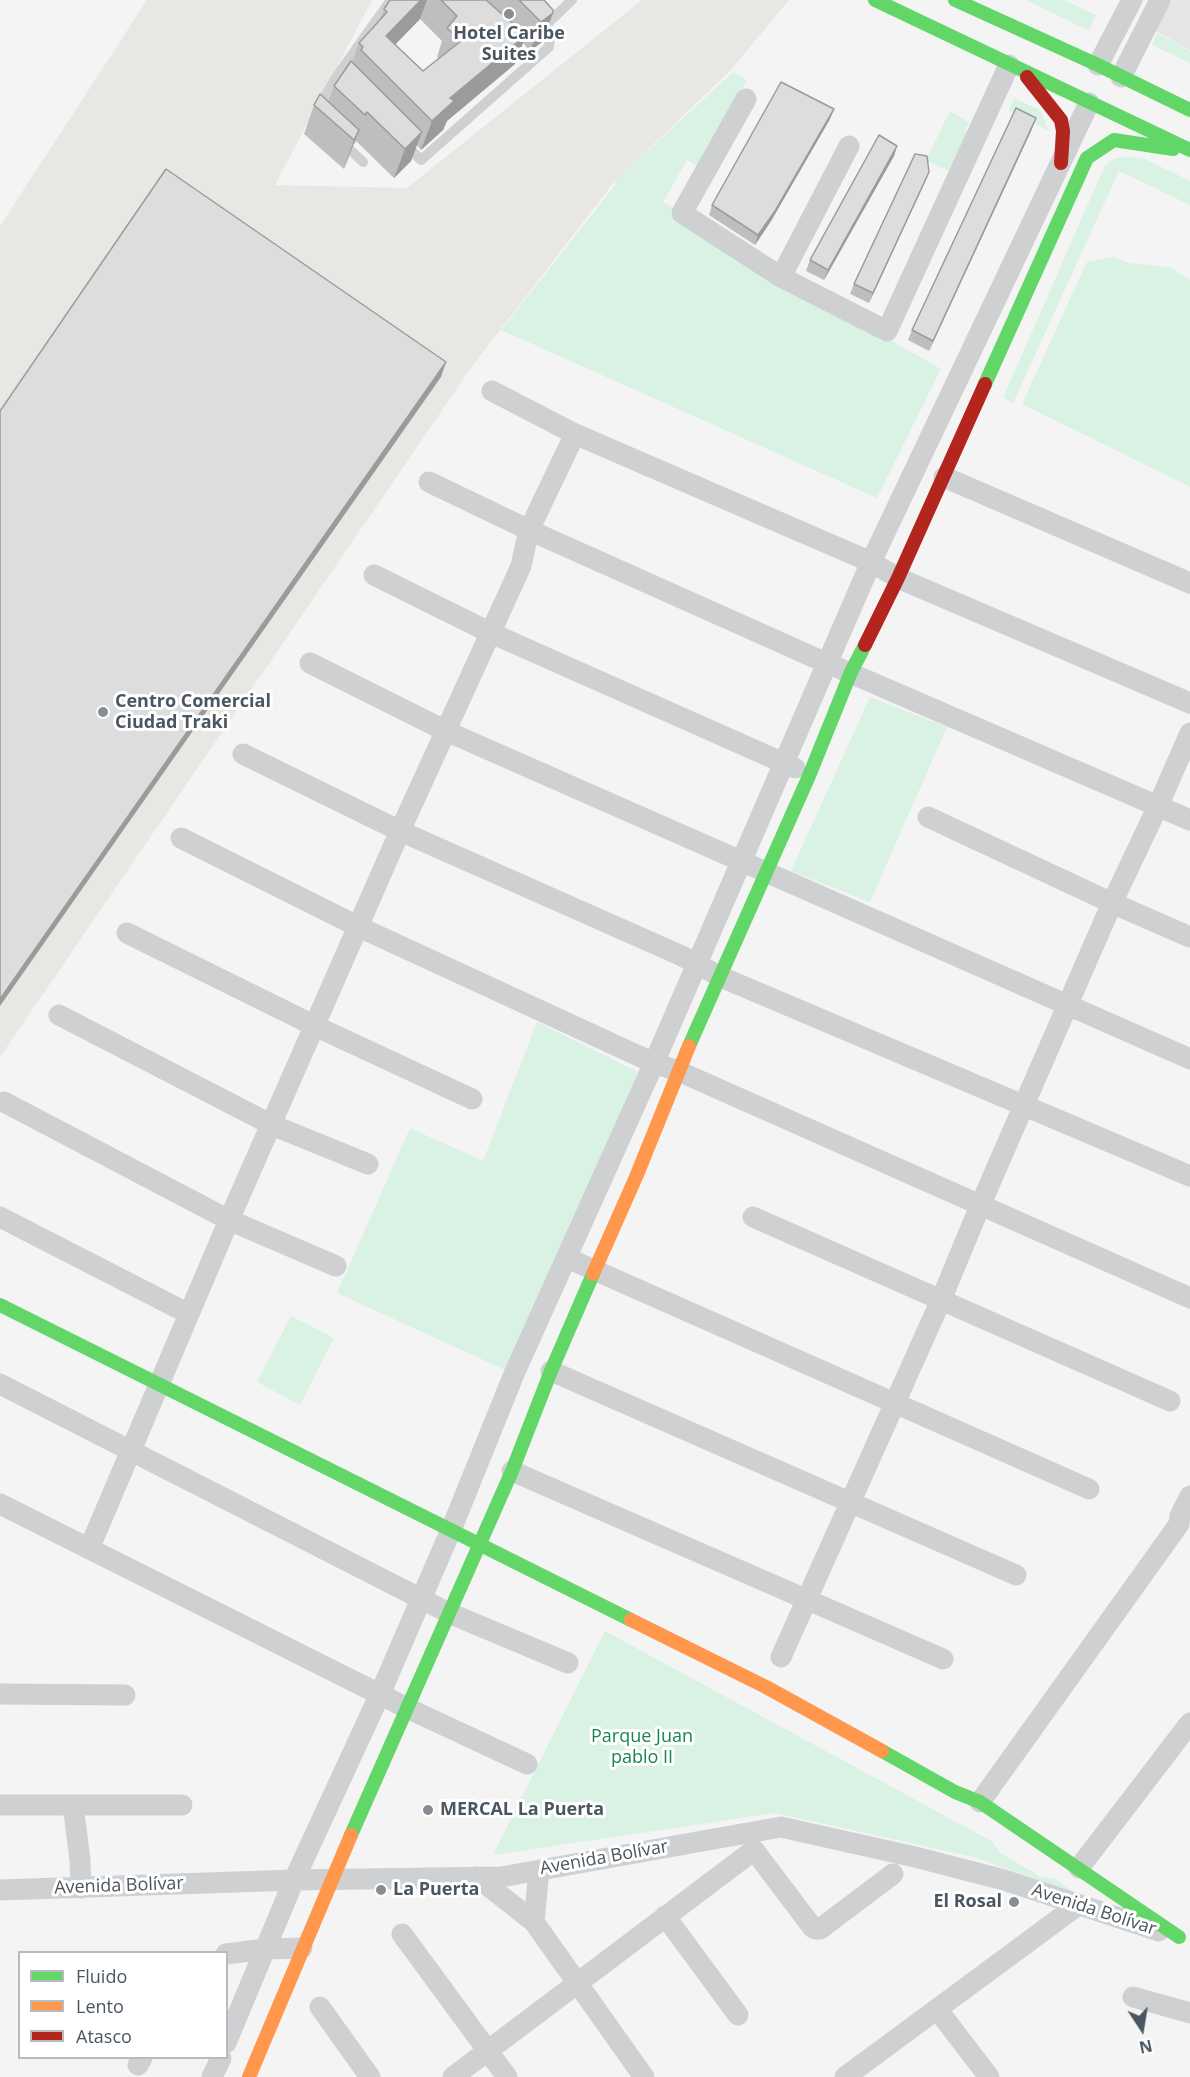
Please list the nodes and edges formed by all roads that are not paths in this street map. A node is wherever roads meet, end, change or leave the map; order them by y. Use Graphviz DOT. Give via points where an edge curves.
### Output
graph roads {
  1 [pos="391,0"];
  2 [pos="520,0"];
  3 [pos="572,0"];
  4 [pos="875,0"];
  5 [pos="955,0"];
  6 [pos="1132,0"];
  7 [pos="1160,0"];
  8 [pos="544,27"];
  9 [pos="1098,65"];
  10 [pos="1016,68"];
  11 [pos="337,76"];
  12 [pos="1121,77"];
  13 [pos="354,92"];
  14 [pos="746,99"];
  15 [pos="1089,103"];
  16 [pos="1190,110"];
  17 [pos="314,117"];
  18 [pos="330,132"];
  19 [pos="396,135"];
  20 [pos="849,146"];
  21 [pos="1190,151"];
  22 [pos="363,162"];
  23 [pos="1061,163"];
  24 [pos="782,277"];
  25 [pos="492,391"];
  26 [pos="575,434"];
  27 [pos="944,477"];
  28 [pos="429,482"];
  29 [pos="529,530"];
  30 [pos="871,562"];
  31 [pos="374,575"];
  32 [pos="898,578"];
  33 [pos="1190,583"];
  34 [pos="491,633"];
  35 [pos="310,663"];
  36 [pos="828,664"];
  37 [pos="851,672"];
  38 [pos="1190,703"];
  39 [pos="446,731"];
  40 [pos="1190,733"];
  41 [pos="243,754"];
  42 [pos="783,762"];
  43 [pos="809,776"];
  44 [pos="1158,806"];
  45 [pos="928,817"];
  46 [pos="1190,820"];
  47 [pos="400,831"];
  48 [pos="181,838"];
  49 [pos="741,860"];
  50 [pos="768,871"];
  51 [pos="1112,903"];
  52 [pos="359,927"];
  53 [pos="127,933"];
  54 [pos="1190,937"];
  55 [pos="697,964"];
  56 [pos="721,977"];
  57 [pos="1067,1006"];
  58 [pos="59,1015"];
  59 [pos="315,1026"];
  60 [pos="1190,1059"];
  61 [pos="654,1063"];
  62 [pos="678,1071"];
  63 [pos="472,1098"];
  64 [pos="4,1102"];
  65 [pos="1024,1105"];
  66 [pos="272,1125"];
  67 [pos="368,1164"];
  68 [pos="1190,1176"];
  69 [pos="980,1206"];
  70 [pos="0,1217"];
  71 [pos="753,1217"];
  72 [pos="229,1220"];
  73 [pos="567,1258"];
  74 [pos="336,1266"];
  75 [pos="595,1271"];
  76 [pos="1190,1298"];
  77 [pos="941,1300"];
  78 [pos="0,1305"];
  79 [pos="189,1314"];
  80 [pos="551,1371"];
  81 [pos="0,1384"];
  82 [pos="158,1385"];
  83 [pos="1170,1401"];
  84 [pos="894,1402"];
  85 [pos="130,1451"];
  86 [pos="512,1471"];
  87 [pos="1089,1489"];
  88 [pos="1190,1496"];
  89 [pos="850,1503"];
  90 [pos="0,1504"];
  91 [pos="1184,1526"];
  92 [pos="451,1530"];
  93 [pos="479,1543"];
  94 [pos="89,1549"];
  95 [pos="1016,1575"];
  96 [pos="421,1599"];
  97 [pos="807,1601"];
  98 [pos="449,1613"];
  99 [pos="781,1657"];
  100 [pos="943,1659"];
  101 [pos="568,1663"];
  102 [pos="0,1694"];
  103 [pos="380,1694"];
  104 [pos="125,1695"];
  105 [pos="407,1708"];
  106 [pos="1190,1723"];
  107 [pos="527,1764"];
  108 [pos="980,1802"];
  109 [pos="182,1804"];
  110 [pos="0,1805"];
  111 [pos="73,1805"];
  112 [pos="1079,1868"];
  113 [pos="539,1870"];
  114 [pos="893,1874"];
  115 [pos="477,1877"];
  116 [pos="294,1880"];
  117 [pos="331,1880"];
  118 [pos="81,1888"];
  119 [pos="0,1890"];
  120 [pos="1078,1905"];
  121 [pos="665,1916"];
  122 [pos="534,1922"];
  123 [pos="402,1934"];
  124 [pos="1184,1939"];
  125 [pos="302,1948"];
  126 [pos="266,1949"];
  127 [pos="228,1954"];
  128 [pos="578,1983"];
  129 [pos="1133,1997"];
  130 [pos="320,2007"];
  131 [pos="938,2009"];
  132 [pos="1190,2013"];
  133 [pos="738,2015"];
  134 [pos="228,2038"];
  135 [pos="488,2051"];
  136 [pos="221,2059"];
  137 [pos="212,2077"];
  138 [pos="249,2077"];
  139 [pos="370,2077"];
  140 [pos="453,2077"];
  141 [pos="507,2077"];
  142 [pos="644,2077"];
  143 [pos="844,2077"];
  144 [pos="989,2077"];
  1 -- 11 [label="lane"];
  2 -- 8 [label="lane"];
  3 -- 8 [label="lane"];
  4 -- 10 [label="main road"];
  5 -- 9 [label="main road"];
  6 -- 9 [label="street"];
  7 -- 12 [label="street"];
  8 -- 19 [label="lane" via="550,37 549,47 421,160"];
  9 -- 12 [label="main road"];
  10 -- 15 [label="main road"];
  10 -- 23 [label="main road" via="1060,120"];
  10 -- 24 [label="street" via="887,331"];
  11 -- 13 [label="lane"];
  11 -- 17 [label="lane"];
  12 -- 16 [label="main road"];
  14 -- 24 [label="street" via="682,213"];
  15 -- 21 [label="main road"];
  15 -- 23 [label="street"];
  18 -- 22 [label="lane"];
  20 -- 24 [label="street"];
  21 -- 27 [label="main road" via="1114,140 1087,158"];
  23 -- 30 [label="street"];
  25 -- 26 [label="street"];
  26 -- 29 [label="street"];
  26 -- 30 [label="street"];
  27 -- 32 [label="main road"];
  27 -- 33 [label="street"];
  28 -- 29 [label="street"];
  29 -- 34 [label="street" via="521,566"];
  29 -- 36 [label="street"];
  30 -- 32 [label="street"];
  30 -- 36 [label="street"];
  31 -- 34 [label="street"];
  32 -- 37 [label="main road"];
  32 -- 38 [label="street"];
  34 -- 39 [label="street"];
  34 -- 42 [label="street"];
  35 -- 39 [label="street"];
  36 -- 37 [label="street"];
  36 -- 42 [label="street"];
  37 -- 43 [label="main road"];
  37 -- 44 [label="street"];
  39 -- 47 [label="street"];
  39 -- 49 [label="street"];
  40 -- 44 [label="street"];
  41 -- 47 [label="street"];
  42 -- 43 [label="street"];
  42 -- 49 [label="street"];
  43 -- 50 [label="main road"];
  44 -- 46 [label="street"];
  44 -- 51 [label="street"];
  45 -- 51 [label="street"];
  47 -- 52 [label="street"];
  47 -- 55 [label="street"];
  48 -- 52 [label="street"];
  49 -- 50 [label="street"];
  49 -- 55 [label="street"];
  50 -- 56 [label="main road"];
  50 -- 57 [label="street"];
  51 -- 54 [label="street"];
  51 -- 57 [label="street"];
  52 -- 59 [label="street"];
  52 -- 61 [label="street"];
  53 -- 59 [label="street"];
  55 -- 56 [label="street"];
  55 -- 61 [label="street"];
  56 -- 62 [label="main road"];
  56 -- 65 [label="street"];
  57 -- 60 [label="street"];
  57 -- 65 [label="street"];
  58 -- 66 [label="street"];
  59 -- 63 [label="street"];
  59 -- 66 [label="street"];
  61 -- 62 [label="street"];
  61 -- 73 [label="street"];
  62 -- 69 [label="street"];
  62 -- 75 [label="main road"];
  64 -- 72 [label="street"];
  65 -- 68 [label="street"];
  65 -- 69 [label="street"];
  66 -- 67 [label="street"];
  66 -- 72 [label="street"];
  69 -- 76 [label="street"];
  69 -- 77 [label="street"];
  70 -- 79 [label="street"];
  71 -- 77 [label="street"];
  72 -- 74 [label="street"];
  72 -- 79 [label="street"];
  73 -- 75 [label="street"];
  73 -- 92 [label="street" via="514,1374"];
  75 -- 80 [label="main road"];
  75 -- 84 [label="street"];
  77 -- 83 [label="street"];
  77 -- 84 [label="street"];
  78 -- 82 [label="main road"];
  79 -- 82 [label="street"];
  80 -- 86 [label="main road"];
  80 -- 89 [label="street"];
  81 -- 85 [label="street"];
  82 -- 85 [label="street"];
  82 -- 92 [label="main road"];
  84 -- 87 [label="street"];
  84 -- 89 [label="street"];
  85 -- 94 [label="street"];
  85 -- 96 [label="street"];
  86 -- 93 [label="main road"];
  86 -- 97 [label="street"];
  88 -- 91 [label="street" via="1180,1516"];
  89 -- 95 [label="street"];
  89 -- 97 [label="street"];
  90 -- 94 [label="street"];
  91 -- 108 [label="street"];
  92 -- 93 [label="main road"];
  92 -- 96 [label="street"];
  93 -- 98 [label="main road"];
  93 -- 108 [label="main road" via="766,1687 955,1792"];
  94 -- 103 [label="street"];
  96 -- 98 [label="street"];
  96 -- 103 [label="street"];
  97 -- 99 [label="street"];
  97 -- 100 [label="street"];
  98 -- 101 [label="street"];
  98 -- 105 [label="main road"];
  102 -- 104 [label="street"];
  103 -- 105 [label="street"];
  103 -- 116 [label="street"];
  105 -- 107 [label="street"];
  105 -- 117 [label="main road"];
  106 -- 112 [label="street"];
  108 -- 112 [label="main road"];
  109 -- 111 [label="street"];
  110 -- 111 [label="street"];
  111 -- 118 [label="street"];
  112 -- 124 [label="main road"];
  113 -- 115 [label="street, Avenida Bolívar"];
  113 -- 120 [label="street, Avenida Bolívar" via="781,1827 1004,1880"];
  113 -- 122 [label="street"];
  114 -- 121 [label="street" via="816,1929 754,1850"];
  115 -- 117 [label="street, Avenida Bolívar"];
  115 -- 122 [label="street"];
  116 -- 117 [label="street, Avenida Bolívar"];
  116 -- 118 [label="street, Avenida Bolívar"];
  116 -- 126 [label="street"];
  117 -- 125 [label="main road"];
  118 -- 119 [label="street, Avenida Bolívar"];
  120 -- 124 [label="street, Avenida Bolívar"];
  120 -- 131 [label="street"];
  121 -- 128 [label="street"];
  121 -- 133 [label="street"];
  122 -- 128 [label="street"];
  123 -- 135 [label="street"];
  125 -- 126 [label="street"];
  125 -- 138 [label="main road"];
  126 -- 127 [label="street"];
  126 -- 134 [label="street"];
  128 -- 135 [label="street"];
  128 -- 142 [label="street"];
  129 -- 132 [label="street"];
  130 -- 139 [label="street"];
  131 -- 143 [label="street"];
  131 -- 144 [label="street"];
  135 -- 140 [label="street"];
  135 -- 141 [label="street"];
  136 -- 137 [label="street"];
}
